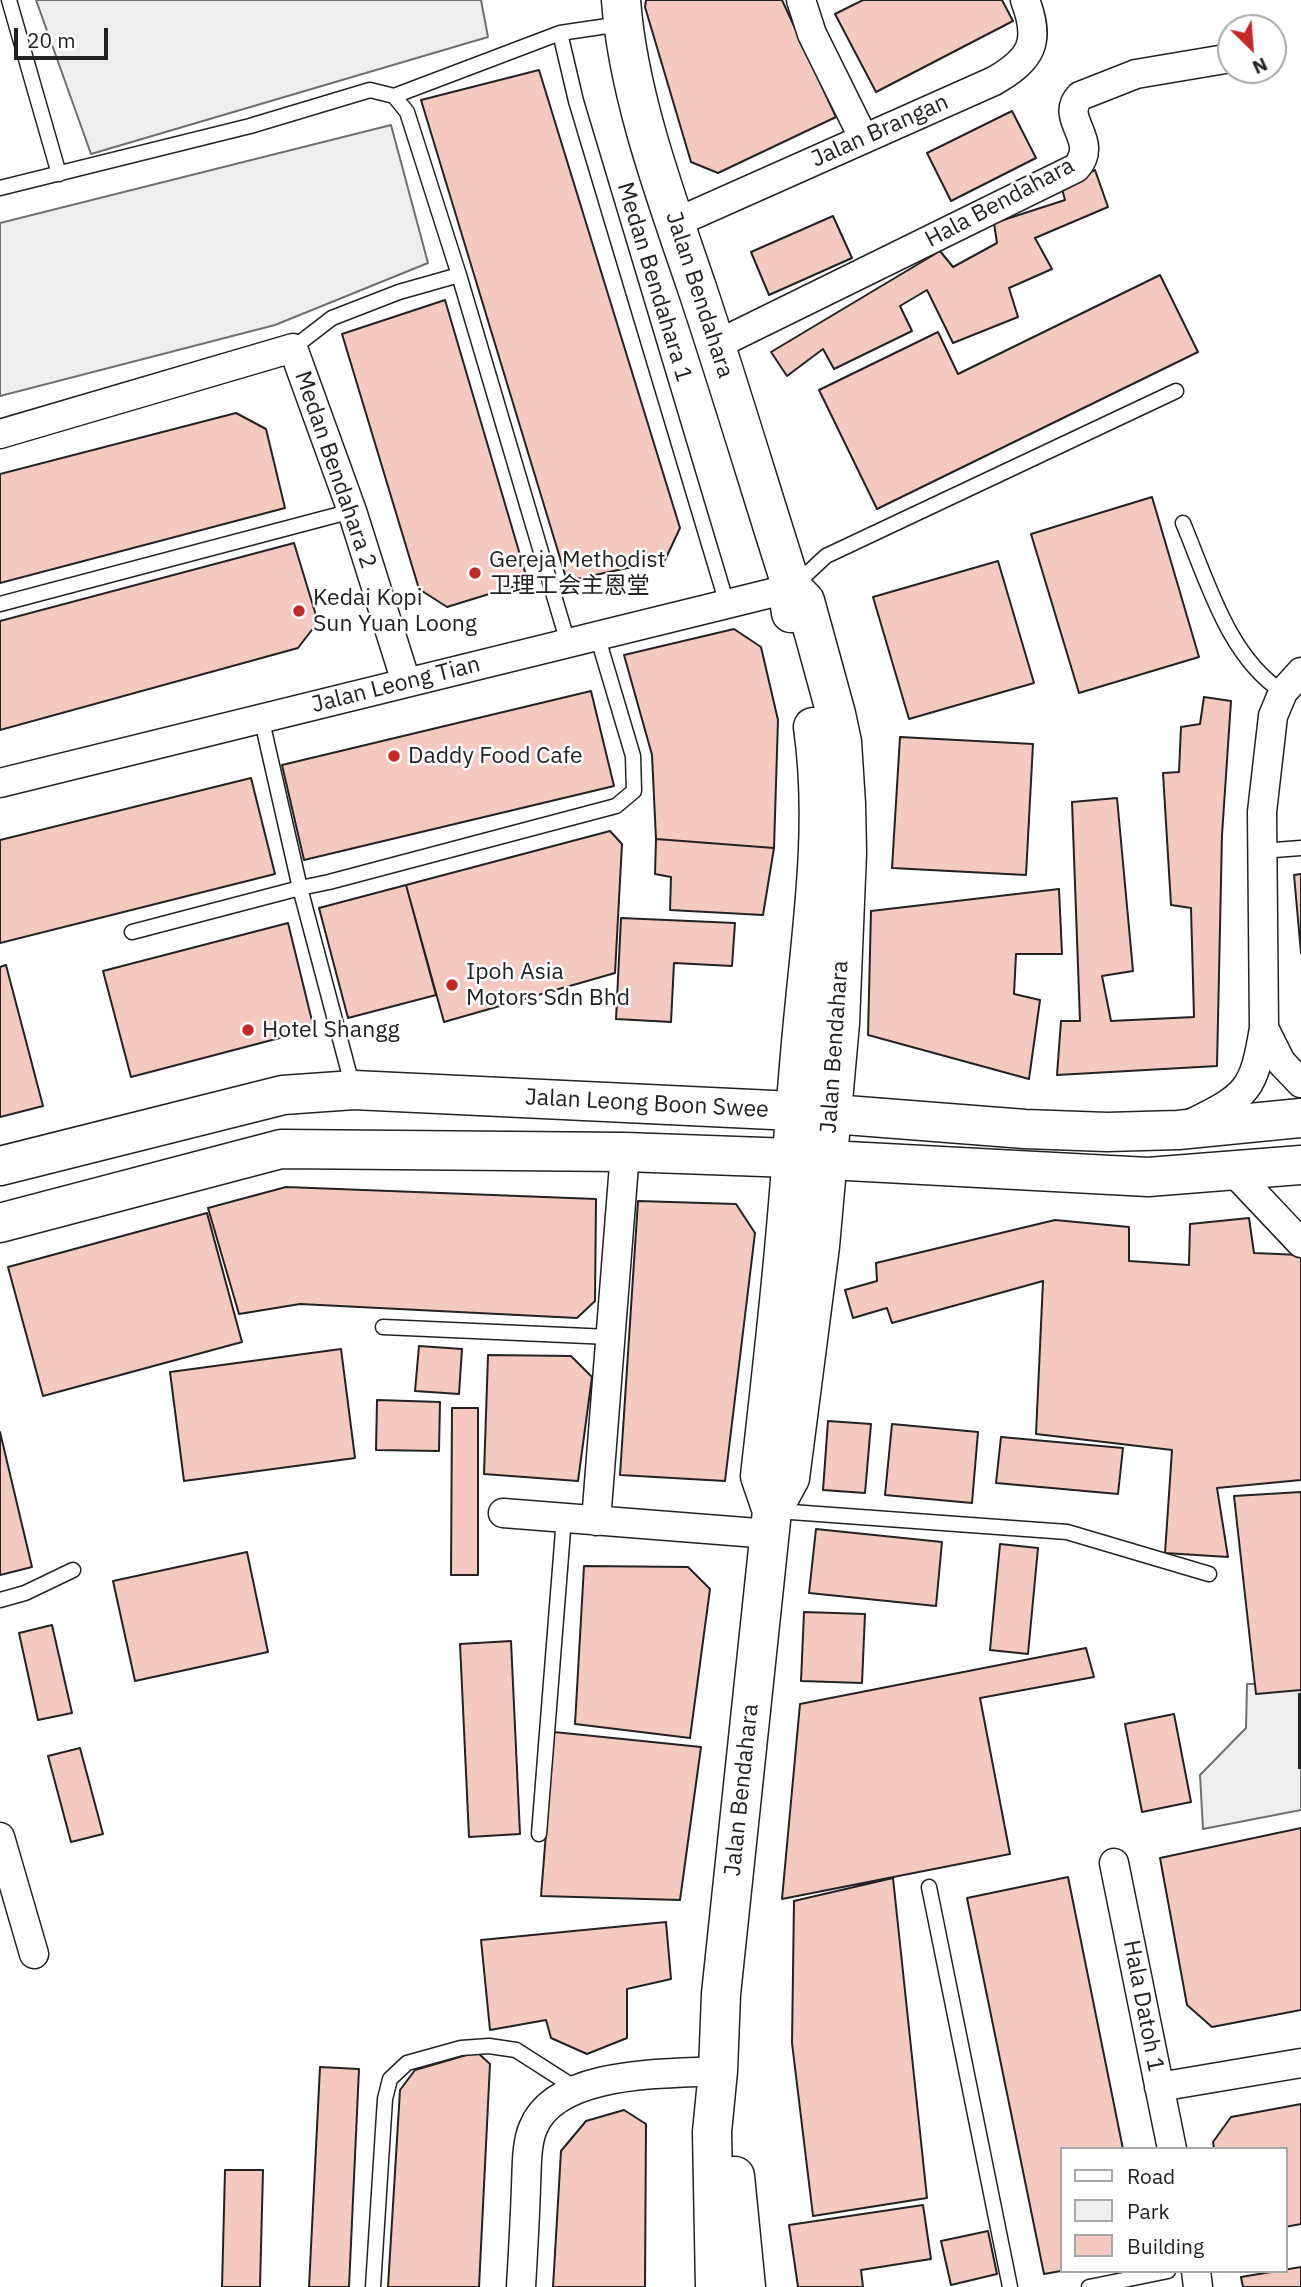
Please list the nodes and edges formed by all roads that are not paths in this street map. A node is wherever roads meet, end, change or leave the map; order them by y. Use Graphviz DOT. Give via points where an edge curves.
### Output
graph roads {
  1 [pos="9,0"];
  2 [pos="801,0"];
  3 [pos="1025,0"];
  4 [pos="622,12"];
  5 [pos="560,33"];
  6 [pos="1217,60"];
  7 [pos="394,96"];
  8 [pos="864,139"];
  9 [pos="60,174"];
  10 [pos="0,188"];
  11 [pos="675,223"];
  12 [pos="460,275"];
  13 [pos="716,345"];
  14 [pos="293,348"];
  15 [pos="1175,391"];
  16 [pos="0,434"];
  17 [pos="352,511"];
  18 [pos="1183,523"];
  19 [pos="792,588"];
  20 [pos="0,604"];
  21 [pos="727,604"];
  22 [pos="597,635"];
  23 [pos="568,643"];
  24 [pos="406,682"];
  25 [pos="1292,682"];
  26 [pos="261,718"];
  27 [pos="0,783"];
  28 [pos="1301,848"];
  29 [pos="1261,851"];
  30 [pos="300,888"];
  31 [pos="132,932"];
  32 [pos="1264,1028"];
  33 [pos="1301,1083"];
  34 [pos="354,1090"];
  35 [pos="1301,1118"];
  36 [pos="1178,1130"];
  37 [pos="811,1136"];
  38 [pos="625,1152"];
  39 [pos="1301,1164"];
  40 [pos="0,1166"];
  41 [pos="1233,1171"];
  42 [pos="0,1223"];
  43 [pos="1301,1243"];
  44 [pos="383,1327"];
  45 [pos="610,1337"];
  46 [pos="503,1513"];
  47 [pos="564,1518"];
  48 [pos="596,1521"];
  49 [pos="771,1522"];
  50 [pos="73,1570"];
  51 [pos="1209,1574"];
  52 [pos="0,1600"];
  53 [pos="539,1834"];
  54 [pos="0,1837"];
  55 [pos="1114,1863"];
  56 [pos="929,1887"];
  57 [pos="34,1954"];
  58 [pos="1301,2063"];
  59 [pos="718,2071"];
  60 [pos="1159,2087"];
  61 [pos="577,2089"];
  62 [pos="1172,2147"];
  63 [pos="1158,2273"];
  64 [pos="373,2287"];
  65 [pos="521,2287"];
  66 [pos="715,2287"];
  67 [pos="746,2287"];
  68 [pos="1010,2287"];
  69 [pos="1089,2287"];
  1 -- 9 [label="lane"];
  2 -- 8 [label="street" via="812,34"];
  3 -- 8 [label="street, Jalan Brangan" via="1034,36 1029,52 1015,68"];
  4 -- 5 [label="lane"];
  4 -- 11 [label="main road, Jalan Bendahara" via="632,81"];
  5 -- 7 [label="lane"];
  5 -- 21 [label="lane, Medan Bendahara 1" via="597,174"];
  6 -- 13 [label="street, Hala Bendahara" via="1136,74 1080,96 1072,110 1085,152 1076,168"];
  7 -- 9 [label="lane" via="370,90"];
  7 -- 12 [label="lane" via="407,112"];
  8 -- 11 [label="street, Jalan Brangan"];
  9 -- 10 [label="lane"];
  11 -- 13 [label="main road, Jalan Bendahara"];
  12 -- 14 [label="lane" via="332,318"];
  12 -- 23 [label="lane"];
  13 -- 19 [label="main road, Jalan Bendahara"];
  14 -- 16 [label="street, Medan Bendahara 2"];
  14 -- 17 [label="street, Medan Bendahara 2"];
  15 -- 19 [label="lane" via="827,556"];
  17 -- 20 [label="lane"];
  17 -- 24 [label="street, Medan Bendahara 2"];
  18 -- 25 [label="lane" via="1241,649 1267,681"];
  19 -- 21 [label="street, Jalan Leong Tian"];
  19 -- 37 [label="main road, Jalan Bendahara" via="790,606 816,749 818,806"];
  21 -- 22 [label="street, Jalan Leong Tian"];
  22 -- 23 [label="street, Jalan Leong Tian"];
  22 -- 30 [label="lane" via="633,756 634,791 616,806"];
  23 -- 24 [label="street, Jalan Leong Tian"];
  24 -- 26 [label="street, Jalan Leong Tian"];
  25 -- 29 [label="street" via="1273,716"];
  26 -- 27 [label="street, Jalan Leong Tian"];
  26 -- 30 [label="lane"];
  28 -- 29 [label="lane"];
  29 -- 32 [label="street"];
  30 -- 31 [label="lane"];
  30 -- 34 [label="lane"];
  32 -- 33 [label="street" via="1281,1062"];
  32 -- 36 [label="street" via="1253,1080 1220,1110"];
  34 -- 37 [label="main road, Jalan Leong Boon Swee"];
  34 -- 40 [label="main road, Jalan Leong Boon Swee" via="283,1095"];
  35 -- 36 [label="main road, Jalan Leong Boon Swee"];
  36 -- 37 [label="main road, Jalan Leong Boon Swee" via="1025,1129"];
  37 -- 38 [label="main road, Jalan Leong Boon Swee"];
  37 -- 41 [label="main road, Jalan Leong Boon Swee" via="1149,1177"];
  37 -- 49 [label="main road, Jalan Bendahara" via="785,1239 760,1476"];
  38 -- 42 [label="main road, Jalan Leong Boon Swee" via="281,1149"];
  38 -- 45 [label="street"];
  39 -- 41 [label="main road, Jalan Leong Boon Swee"];
  41 -- 43 [label="street"];
  44 -- 45 [label="lane"];
  45 -- 48 [label="street"];
  46 -- 47 [label="street"];
  47 -- 48 [label="street"];
  47 -- 53 [label="lane"];
  48 -- 49 [label="street"];
  49 -- 51 [label="lane" via="1067,1532"];
  49 -- 59 [label="main road, Jalan Bendahara" via="721,1994"];
  50 -- 52 [label="lane"];
  54 -- 57 [label="street"];
  55 -- 60 [label="street, Hala Datoh 1"];
  56 -- 68 [label="lane"];
  58 -- 60 [label="street"];
  59 -- 61 [label="street" via="615,2078"];
  59 -- 66 [label="main road, Jalan Bendahara" via="712,2132"];
  59 -- 67 [label="main road, Jalan Bendahara" via="731,2131"];
  60 -- 62 [label="street, Hala Datoh 1"];
  61 -- 64 [label="lane" via="516,2050 489,2046 461,2048 407,2063 390,2079"];
  61 -- 65 [label="street" via="550,2104 534,2126 528,2150"];
  63 -- 69 [label="lane"];
}
